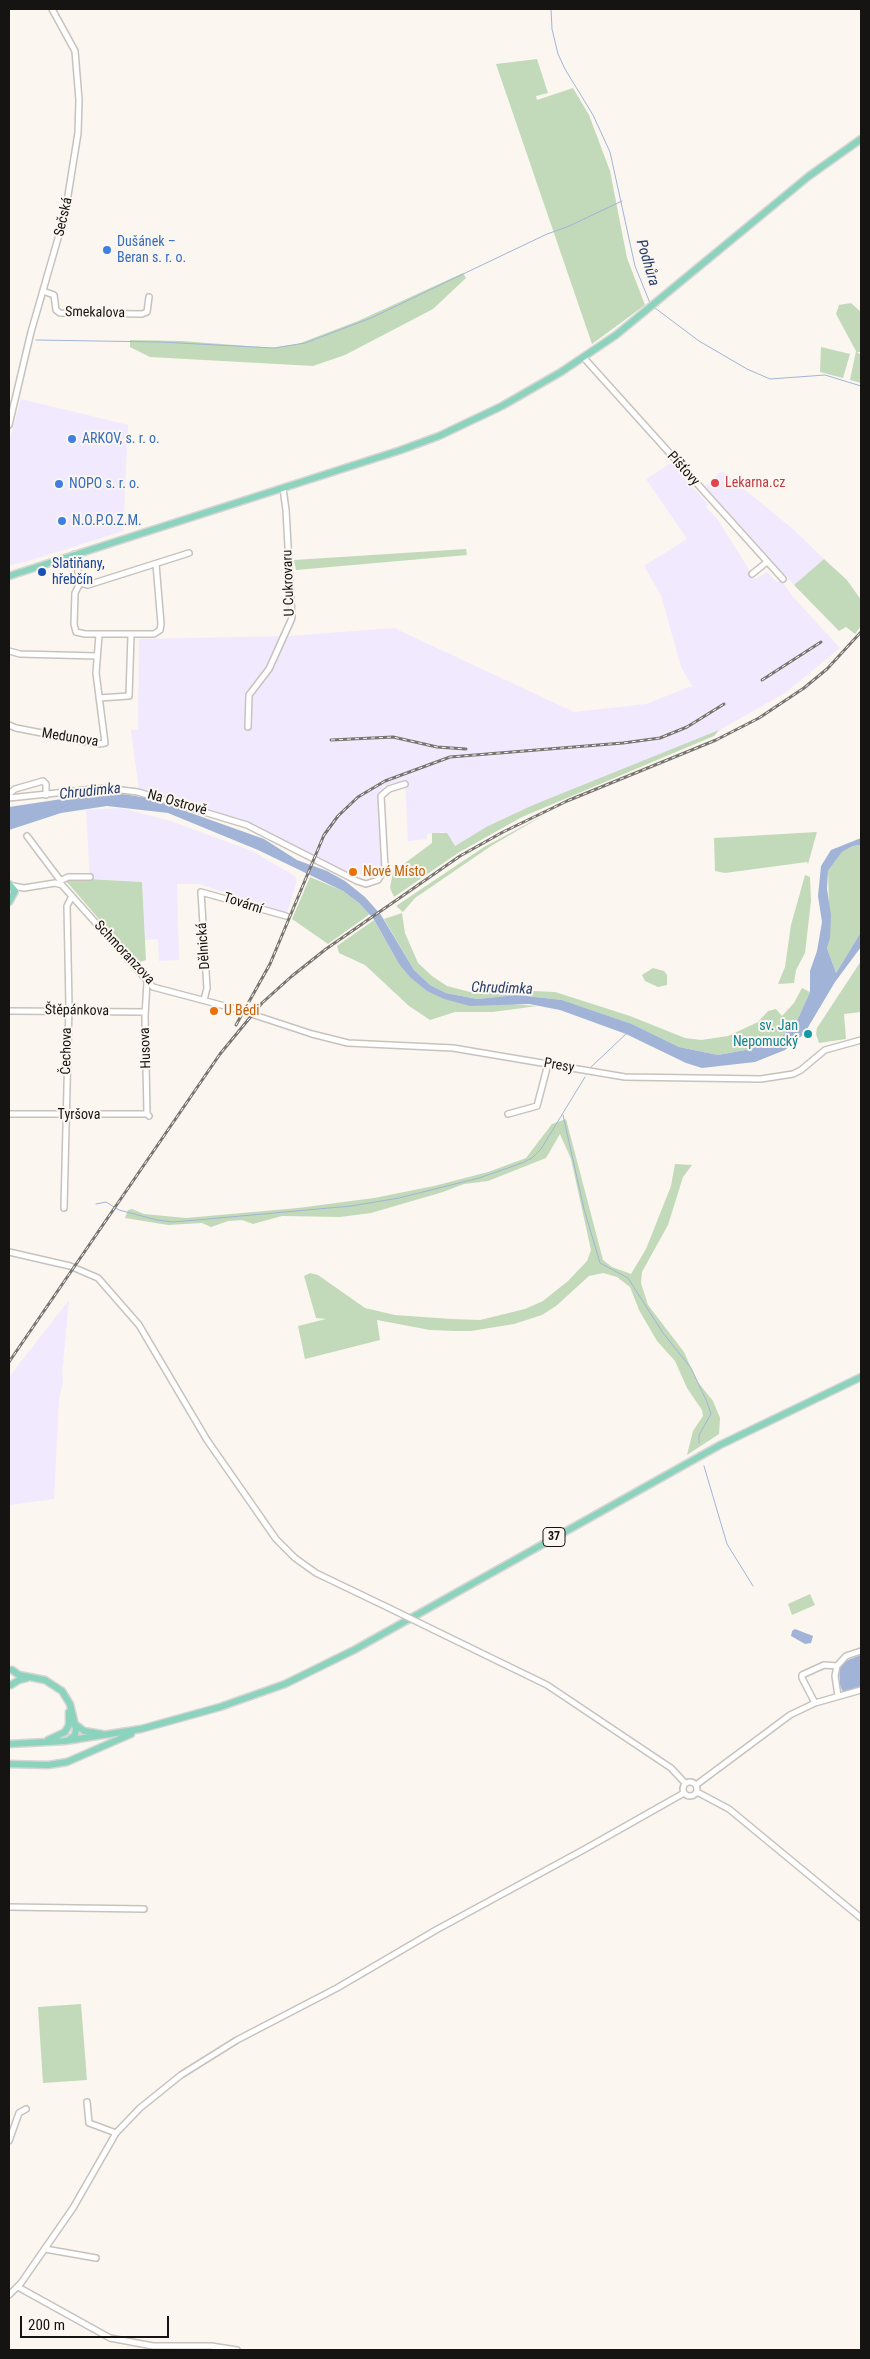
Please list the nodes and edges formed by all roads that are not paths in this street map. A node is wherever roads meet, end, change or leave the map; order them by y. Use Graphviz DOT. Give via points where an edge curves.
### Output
graph roads {
  1 [pos="52,9"];
  2 [pos="861,139"];
  3 [pos="44,291"];
  4 [pos="149,297"];
  5 [pos="584,358"];
  6 [pos="9,425"];
  7 [pos="283,488"];
  8 [pos="189,553"];
  9 [pos="75,554"];
  10 [pos="767,562"];
  11 [pos="156,564"];
  12 [pos="752,574"];
  13 [pos="9,576"];
  14 [pos="783,579"];
  15 [pos="80,582"];
  16 [pos="99,635"];
  17 [pos="131,636"];
  18 [pos="9,651"];
  19 [pos="97,656"];
  20 [pos="100,698"];
  21 [pos="9,724"];
  22 [pos="248,726"];
  23 [pos="405,784"];
  24 [pos="9,794"];
  25 [pos="46,795"];
  26 [pos="9,798"];
  27 [pos="27,836"];
  28 [pos="90,876"];
  29 [pos="9,877"];
  30 [pos="59,882"];
  31 [pos="11,885"];
  32 [pos="38,886"];
  33 [pos="201,892"];
  34 [pos="72,896"];
  35 [pos="9,902"];
  36 [pos="286,916"];
  37 [pos="147,982"];
  38 [pos="204,1000"];
  39 [pos="9,1011"];
  40 [pos="68,1011"];
  41 [pos="145,1012"];
  42 [pos="252,1014"];
  43 [pos="861,1040"];
  44 [pos="548,1064"];
  45 [pos="9,1114"];
  46 [pos="66,1114"];
  47 [pos="508,1114"];
  48 [pos="148,1115"];
  49 [pos="64,1208"];
  50 [pos="9,1252"];
  51 [pos="861,1376"];
  52 [pos="861,1651"];
  53 [pos="837,1666"];
  54 [pos="10,1668"];
  55 [pos="36,1678"];
  56 [pos="10,1686"];
  57 [pos="861,1690"];
  58 [pos="65,1696"];
  59 [pos="838,1696"];
  60 [pos="815,1703"];
  61 [pos="74,1720"];
  62 [pos="157,1725"];
  63 [pos="114,1734"];
  64 [pos="65,1741"];
  65 [pos="37,1743"];
  66 [pos="9,1744"];
  67 [pos="9,1764"];
  68 [pos="686,1783"];
  69 [pos="696,1785"];
  70 [pos="684,1792"];
  71 [pos="697,1792"];
  72 [pos="9,1907"];
  73 [pos="144,1909"];
  74 [pos="861,1918"];
  75 [pos="87,2102"];
  76 [pos="26,2109"];
  77 [pos="116,2133"];
  78 [pos="9,2141"];
  79 [pos="45,2249"];
  80 [pos="96,2258"];
  81 [pos="18,2287"];
  82 [pos="9,2295"];
  83 [pos="237,2350"];
  1 -- 3 [label="street, Sečská" via="74,51 79,112 68,202"];
  2 -- 5 [label="main road" via="809,176"];
  3 -- 4 [label="street, Smekalova" via="54,294 56,310 60,313 142,314 147,312"];
  3 -- 6 [label="street, Sečská"];
  5 -- 7 [label="main road" via="518,398 446,433"];
  5 -- 10 [label="street, Píšťovy"];
  7 -- 9 [label="main road"];
  7 -- 22 [label="street, U Cukrovaru" via="292,618 271,665 248,698"];
  8 -- 11 [label="street"];
  9 -- 13 [label="main road"];
  9 -- 15 [label="street"];
  10 -- 12 [label="street"];
  10 -- 14 [label="street, Píšťovy"];
  11 -- 15 [label="street" via="89,585"];
  11 -- 17 [label="street" via="161,626 156,634"];
  15 -- 16 [label="street" via="75,592 75,630"];
  16 -- 17 [label="street"];
  16 -- 19 [label="street, Medunova"];
  17 -- 20 [label="street" via="129,696"];
  18 -- 19 [label="street"];
  19 -- 20 [label="street, Medunova"];
  20 -- 21 [label="street, Medunova" via="103,744 24,730"];
  23 -- 25 [label="street, Na Ostrově" via="389,789 381,796 386,868 382,877 370,883 357,881 247,825 166,799 104,788"];
  24 -- 25 [label="street" via="15,789 43,782"];
  25 -- 26 [label="street, Na Ostrově"];
  27 -- 30 [label="street"];
  28 -- 30 [label="street" via="68,877"];
  29 -- 31 [label="main road"];
  30 -- 32 [label="street"];
  30 -- 34 [label="street, Schmoranzova"];
  31 -- 32 [label="street" via="24,888"];
  31 -- 35 [label="main road" via="14,892"];
  32 -- 35 [label="street" via="20,892"];
  33 -- 36 [label="street, Tovární"];
  33 -- 38 [label="street, Dělnická" via="207,988"];
  34 -- 37 [label="street, Schmoranzova"];
  34 -- 40 [label="street, Čechova" via="67,906"];
  37 -- 38 [label="street, Schmoranzova" via="159,989"];
  37 -- 41 [label="street, Husova"];
  38 -- 42 [label="street, Schmoranzova"];
  39 -- 40 [label="street, Štěpánkova"];
  40 -- 41 [label="street, Štěpánkova"];
  40 -- 46 [label="street, Čechova"];
  41 -- 48 [label="street, Husova"];
  42 -- 44 [label="street, Presy" via="348,1043 453,1048"];
  43 -- 44 [label="street, Presy" via="826,1050 801,1070 773,1079 625,1077"];
  44 -- 47 [label="street" via="536,1106"];
  45 -- 46 [label="street, Tyršova"];
  46 -- 48 [label="street, Tyršova"];
  46 -- 49 [label="street, Čechova"];
  50 -- 68 [label="street, bridge" via="96,1276 134,1319 207,1440 282,1546 316,1573 547,1686 671,1768"];
  51 -- 62 [label="main road, 37" via="720,1445 324,1666 260,1694"];
  52 -- 53 [label="street" via="850,1654"];
  53 -- 59 [label="street"];
  53 -- 60 [label="street" via="824,1666 802,1674"];
  54 -- 55 [label="main road" via="18,1675"];
  54 -- 56 [label="main road" via="14,1678"];
  55 -- 56 [label="main road" via="18,1680"];
  55 -- 58 [label="main road" via="52,1683"];
  57 -- 59 [label="street"];
  58 -- 61 [label="main road"];
  58 -- 65 [label="main road" via="69,1716 66,1730 59,1736"];
  59 -- 60 [label="street"];
  60 -- 69 [label="street" via="790,1715"];
  61 -- 63 [label="main road" via="84,1731"];
  61 -- 64 [label="main road" via="75,1735"];
  62 -- 63 [label="main road, 37"];
  62 -- 67 [label="main road" via="111,1741 67,1762"];
  63 -- 64 [label="main road, 37"];
  64 -- 65 [label="main road, 37"];
  65 -- 66 [label="main road, 37"];
  68 -- 69 [label="street"];
  68 -- 70 [label="street"];
  69 -- 71 [label="street"];
  70 -- 71 [label="street" via="689,1796"];
  70 -- 77 [label="street" via="337,1988 214,2053 154,2096"];
  71 -- 74 [label="street" via="729,1810"];
  72 -- 73 [label="street"];
  75 -- 77 [label="street" via="89,2123"];
  76 -- 78 [label="street" via="19,2113"];
  77 -- 79 [label="street" via="76,2204"];
  79 -- 80 [label="street"];
  79 -- 81 [label="street"];
  81 -- 82 [label="street"];
  81 -- 83 [label="street" via="110,2338 153,2346 211,2346"];
}
